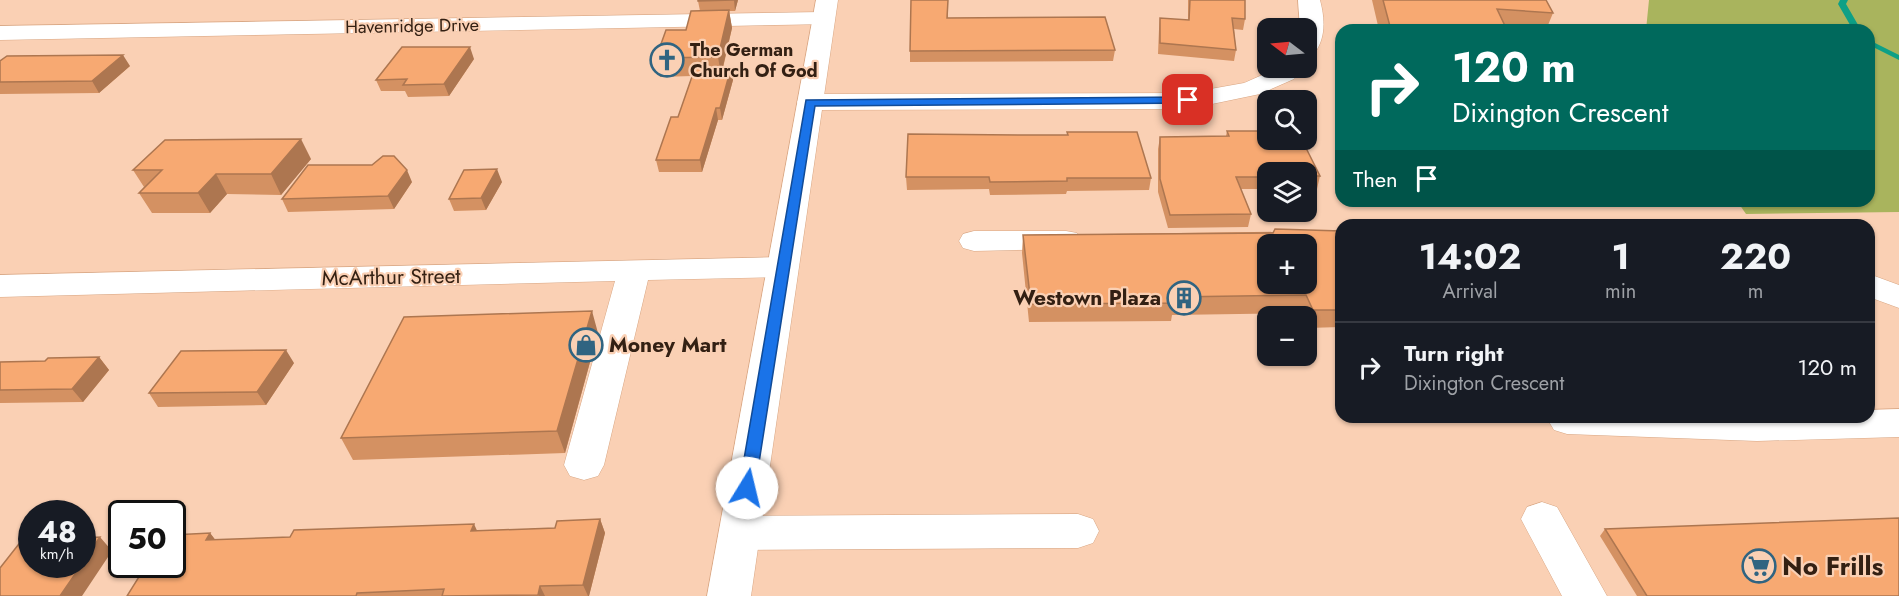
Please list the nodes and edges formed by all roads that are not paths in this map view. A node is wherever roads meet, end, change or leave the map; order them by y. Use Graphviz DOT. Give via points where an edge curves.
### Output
graph roads {
  1 [pos="1309,0"];
  2 [pos="825,10"];
  3 [pos="1314,18"];
  4 [pos="0,33"];
  5 [pos="1277,78"];
  6 [pos="810,102"];
  7 [pos="974,240"];
  8 [pos="1093,240"];
  9 [pos="782,267"];
  10 [pos="634,271"];
  11 [pos="0,286"];
  12 [pos="1875,287"];
  13 [pos="1899,297"];
  14 [pos="1648,423"];
  15 [pos="1829,423"];
  16 [pos="584,465"];
  17 [pos="1542,519"];
  18 [pos="1078,531"];
  19 [pos="740,532"];
  20 [pos="729,596"];
  21 [pos="1585,596"];
  1 -- 3 [label="street"];
  2 -- 4 [label="street, Havenridge Drive"];
  2 -- 6 [label="street"];
  5 -- 6 [label="street" via="1251,89 1188,100"];
  6 -- 9 [label="street"];
  7 -- 8 [label="street"];
  9 -- 10 [label="street, McArthur Street"];
  9 -- 19 [label="street"];
  10 -- 11 [label="street, McArthur Street"];
  10 -- 16 [label="street"];
  12 -- 13 [label="street"];
  14 -- 15 [label="street" via="1757,427"];
  17 -- 21 [label="street"];
  18 -- 19 [label="street"];
  19 -- 20 [label="street"];
}
